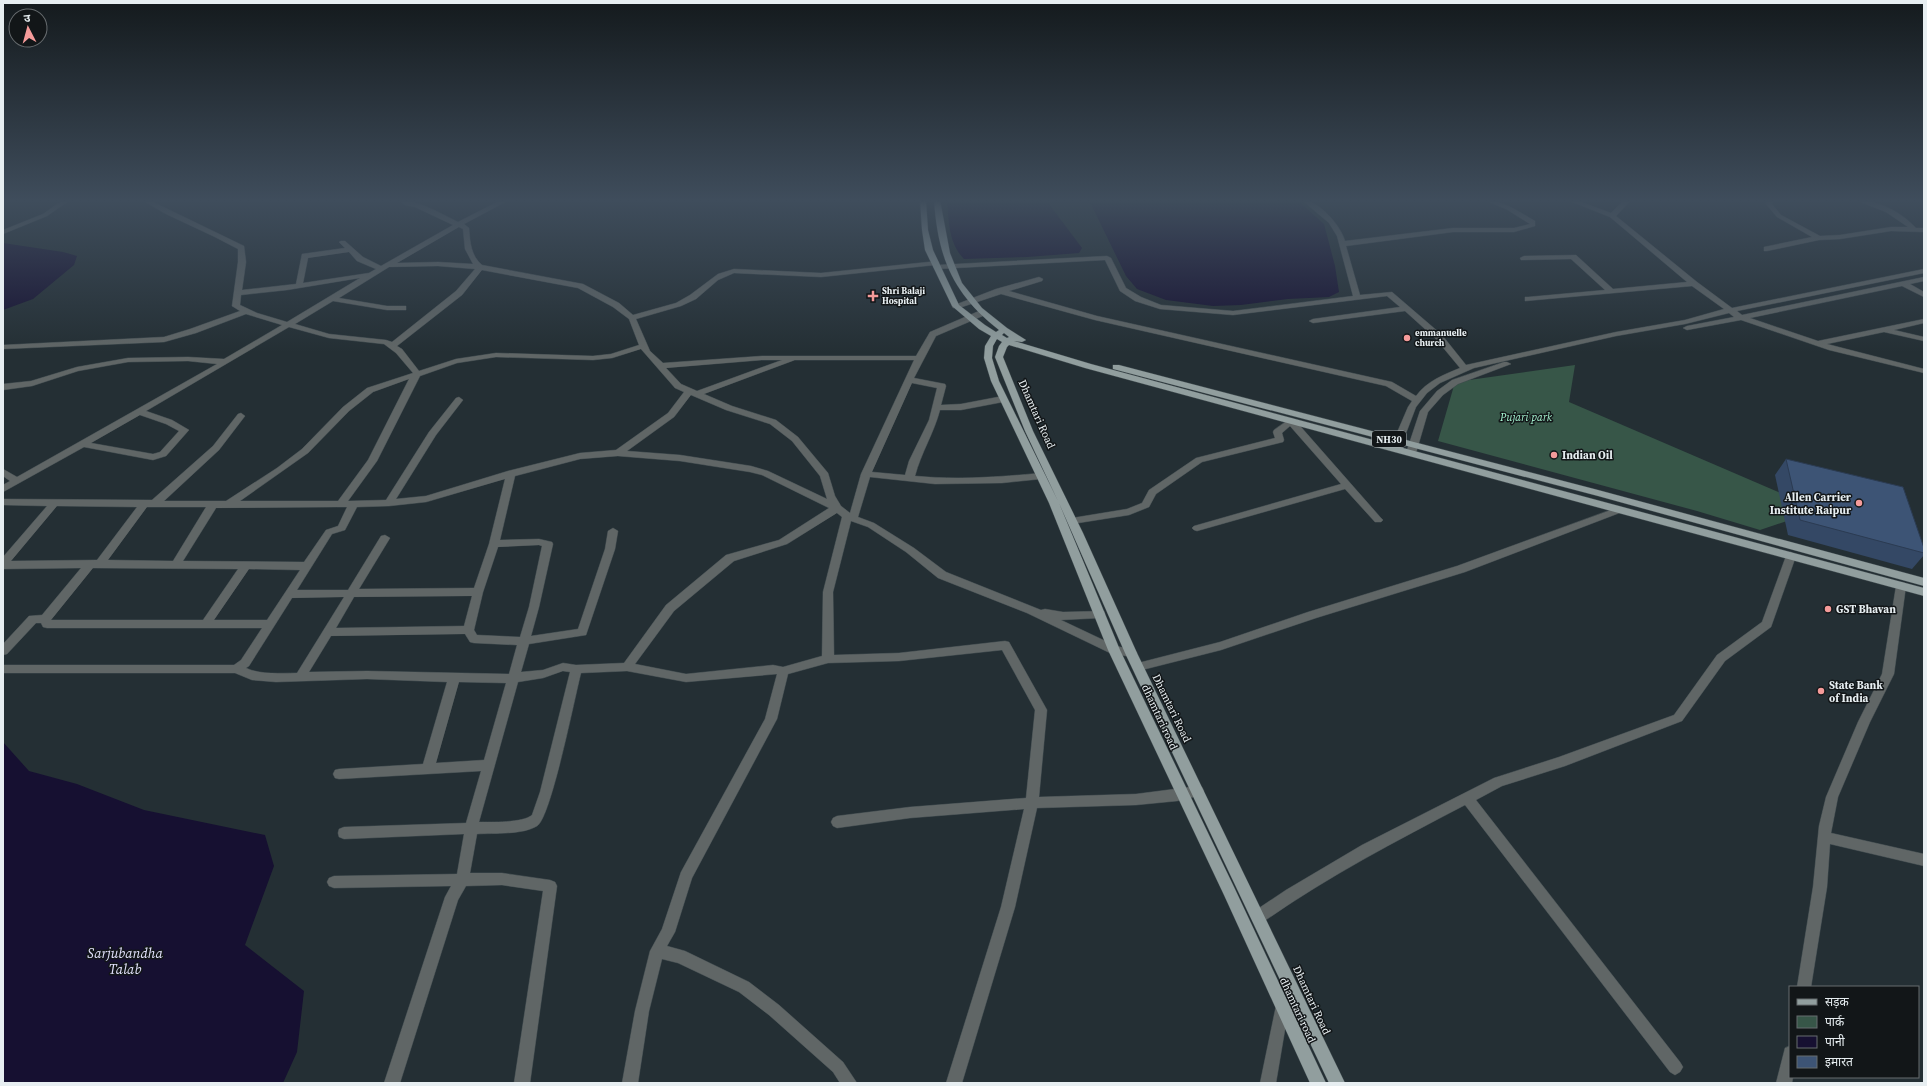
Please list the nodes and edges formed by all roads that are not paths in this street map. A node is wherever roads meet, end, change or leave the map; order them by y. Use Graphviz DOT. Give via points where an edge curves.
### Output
graph roads {
  1 [pos="241,251"];
  2 [pos="344,251"];
  3 [pos="350,251"];
  4 [pos="414,251"];
  5 [pos="469,251"];
  6 [pos="929,251"];
  7 [pos="946,251"];
  8 [pos="1344,251"];
  9 [pos="1654,251"];
  10 [pos="1524,258"];
  11 [pos="936,265"];
  12 [pos="952,266"];
  13 [pos="386,267"];
  14 [pos="480,267"];
  15 [pos="1924,271"];
  16 [pos="374,275"];
  17 [pos="1039,279"];
  18 [pos="1924,279"];
  19 [pos="1694,284"];
  20 [pos="1902,284"];
  21 [pos="299,286"];
  22 [pos="999,291"];
  23 [pos="1612,292"];
  24 [pos="238,293"];
  25 [pos="1924,295"];
  26 [pos="1357,297"];
  27 [pos="333,299"];
  28 [pos="1528,299"];
  29 [pos="970,301"];
  30 [pos="956,306"];
  31 [pos="403,308"];
  32 [pos="1406,309"];
  33 [pos="1731,310"];
  34 [pos="246,311"];
  35 [pos="982,313"];
  36 [pos="970,317"];
  37 [pos="632,318"];
  38 [pos="1741,318"];
  39 [pos="1313,321"];
  40 [pos="1924,321"];
  41 [pos="289,325"];
  42 [pos="1882,329"];
  43 [pos="995,336"];
  44 [pos="1008,336"];
  45 [pos="1924,339"];
  46 [pos="1816,344"];
  47 [pos="392,346"];
  48 [pos="643,346"];
  49 [pos="3,347"];
  50 [pos="801,357"];
  51 [pos="919,358"];
  52 [pos="226,362"];
  53 [pos="660,366"];
  54 [pos="1464,368"];
  55 [pos="1924,371"];
  56 [pos="417,373"];
  57 [pos="911,380"];
  58 [pos="3,387"];
  59 [pos="692,393"];
  60 [pos="1003,399"];
  61 [pos="459,400"];
  62 [pos="1417,400"];
  63 [pos="936,408"];
  64 [pos="139,412"];
  65 [pos="241,416"];
  66 [pos="1291,420"];
  67 [pos="83,444"];
  68 [pos="1397,445"];
  69 [pos="1412,449"];
  70 [pos="618,453"];
  71 [pos="3,472"];
  72 [pos="511,473"];
  73 [pos="866,474"];
  74 [pos="1041,476"];
  75 [pos="909,479"];
  76 [pos="16,481"];
  77 [pos="1348,485"];
  78 [pos="3,489"];
  79 [pos="3,502"];
  80 [pos="55,502"];
  81 [pos="389,503"];
  82 [pos="149,504"];
  83 [pos="213,504"];
  84 [pos="229,504"];
  85 [pos="353,504"];
  86 [pos="340,505"];
  87 [pos="837,508"];
  88 [pos="1619,510"];
  89 [pos="850,517"];
  90 [pos="1378,520"];
  91 [pos="1072,521"];
  92 [pos="1197,528"];
  93 [pos="613,531"];
  94 [pos="385,538"];
  95 [pos="494,544"];
  96 [pos="1791,556"];
  97 [pos="95,564"];
  98 [pos="3,565"];
  99 [pos="176,565"];
  100 [pos="246,565"];
  101 [pos="308,566"];
  102 [pos="1924,582"];
  103 [pos="1901,586"];
  104 [pos="478,592"];
  105 [pos="1924,592"];
  106 [pos="290,594"];
  107 [pos="351,594"];
  108 [pos="1031,610"];
  109 [pos="1100,614"];
  110 [pos="45,619"];
  111 [pos="206,624"];
  112 [pos="270,624"];
  113 [pos="468,630"];
  114 [pos="328,632"];
  115 [pos="524,641"];
  116 [pos="1114,650"];
  117 [pos="3,651"];
  118 [pos="1130,653"];
  119 [pos="828,659"];
  120 [pos="627,667"];
  121 [pos="1138,667"];
  122 [pos="236,669"];
  123 [pos="576,669"];
  124 [pos="3,670"];
  125 [pos="783,671"];
  126 [pos="300,678"];
  127 [pos="454,678"];
  128 [pos="514,679"];
  129 [pos="488,765"];
  130 [pos="428,769"];
  131 [pos="338,774"];
  132 [pos="1198,791"];
  133 [pos="1183,794"];
  134 [pos="1467,798"];
  135 [pos="1032,803"];
  136 [pos="837,822"];
  137 [pos="471,828"];
  138 [pos="344,833"];
  139 [pos="1824,837"];
  140 [pos="1924,860"];
  141 [pos="463,879"];
  142 [pos="334,882"];
  143 [pos="1258,916"];
  144 [pos="657,951"];
  145 [pos="1804,986"];
  146 [pos="1299,1003"];
  147 [pos="1282,1006"];
  148 [pos="1789,1058"];
  149 [pos="1675,1067"];
  150 [pos="392,1083"];
  151 [pos="522,1083"];
  152 [pos="630,1083"];
  153 [pos="848,1083"];
  154 [pos="954,1083"];
  155 [pos="1268,1083"];
  156 [pos="1318,1083"];
  157 [pos="1337,1083"];
  158 [pos="1784,1083"];
  1 -- 24 [label="street"];
  2 -- 21 [label="street" via="305,256"];
  3 -- 13 [label="street" via="360,260"];
  4 -- 13 [label="street"];
  5 -- 14 [label="street" via="474,264"];
  6 -- 11 [label="main road, NH30"];
  7 -- 12 [label="main road, NH30"];
  8 -- 26 [label="street"];
  9 -- 19 [label="street"];
  10 -- 23 [label="street" via="1573,257"];
  11 -- 12 [label="street"];
  11 -- 30 [label="main road, NH30"];
  11 -- 37 [label="street" via="821,275 734,271 722,274 694,296 667,310"];
  12 -- 26 [label="street" via="1107,258 1123,289 1138,299 1160,306 1233,313"];
  12 -- 29 [label="main road, NH30" via="963,293"];
  13 -- 14 [label="street" via="438,264"];
  13 -- 16 [label="street"];
  14 -- 37 [label="street" via="580,286 616,305"];
  14 -- 47 [label="street" via="459,293"];
  15 -- 33 [label="street"];
  16 -- 21 [label="street"];
  16 -- 27 [label="street"];
  17 -- 22 [label="street"];
  18 -- 20 [label="street"];
  19 -- 23 [label="street"];
  19 -- 33 [label="street"];
  20 -- 25 [label="street"];
  20 -- 38 [label="street"];
  21 -- 24 [label="street"];
  22 -- 29 [label="street"];
  22 -- 62 [label="street" via="1102,320 1389,384"];
  23 -- 28 [label="street"];
  24 -- 34 [label="street" via="236,306"];
  26 -- 32 [label="street" via="1389,294"];
  27 -- 31 [label="street" via="387,308"];
  27 -- 41 [label="street"];
  29 -- 30 [label="street"];
  29 -- 35 [label="main road, NH30"];
  30 -- 36 [label="main road, NH30"];
  32 -- 39 [label="street"];
  32 -- 54 [label="street" via="1439,337"];
  33 -- 38 [label="street"];
  33 -- 54 [label="street"];
  34 -- 41 [label="street"];
  34 -- 49 [label="street" via="178,335 147,342 141,340"];
  35 -- 36 [label="street"];
  35 -- 44 [label="main road, NH30"];
  36 -- 43 [label="main road, NH30"];
  36 -- 51 [label="street" via="933,334"];
  37 -- 48 [label="street"];
  38 -- 46 [label="street"];
  38 -- 69 [label="street" via="1620,339 1506,364 1472,375 1455,382 1440,393 1424,411"];
  40 -- 42 [label="street"];
  41 -- 47 [label="street" via="330,336 386,342"];
  41 -- 52 [label="street"];
  42 -- 45 [label="street"];
  42 -- 46 [label="street"];
  43 -- 44 [label="main road, NH30"];
  43 -- 60 [label="main road, dhamtari road" via="989,346 988,358"];
  44 -- 66 [label="main road, NH30" via="1095,368"];
  44 -- 68 [label="main road, NH30" via="1261,404"];
  44 -- 91 [label="main road, Dhamtari Road" via="1000,352 1000,362 1029,431"];
  46 -- 55 [label="street"];
  47 -- 56 [label="street"];
  48 -- 53 [label="street"];
  48 -- 56 [label="street" via="612,356 593,358 496,355 456,361"];
  50 -- 51 [label="street"];
  50 -- 53 [label="street"];
  50 -- 59 [label="street"];
  51 -- 57 [label="street"];
  52 -- 58 [label="street" via="188,359 128,360 78,369 32,384"];
  52 -- 64 [label="street"];
  53 -- 59 [label="street" via="678,386"];
  54 -- 62 [label="street" via="1437,381"];
  56 -- 84 [label="street" via="370,390 346,409 305,450"];
  56 -- 86 [label="street" via="372,462"];
  57 -- 63 [label="street" via="942,386"];
  57 -- 73 [label="street"];
  59 -- 70 [label="street" via="671,415"];
  59 -- 87 [label="street" via="773,422 794,440 825,475 830,496"];
  60 -- 63 [label="street" via="961,407"];
  60 -- 74 [label="main road, dhamtari road"];
  61 -- 81 [label="street" via="432,434"];
  62 -- 68 [label="street"];
  63 -- 75 [label="street"];
  64 -- 67 [label="street"];
  64 -- 67 [label="street" via="185,430 163,454 153,457"];
  65 -- 82 [label="street" via="216,448"];
  66 -- 68 [label="main road, NH30"];
  66 -- 77 [label="street"];
  66 -- 91 [label="street" via="1277,432 1280,440 1199,460 1152,492 1146,505 1129,512"];
  67 -- 76 [label="street"];
  68 -- 69 [label="main road, NH30"];
  69 -- 88 [label="main road, NH30"];
  69 -- 102 [label="main road, NH30" via="1613,498"];
  70 -- 72 [label="street" via="580,456"];
  70 -- 87 [label="street" via="680,458 751,469 772,476"];
  71 -- 76 [label="street"];
  72 -- 81 [label="street" via="426,499"];
  72 -- 95 [label="street"];
  73 -- 75 [label="street"];
  73 -- 89 [label="street"];
  74 -- 75 [label="street" via="1002,480"];
  74 -- 109 [label="main road, dhamtari road"];
  76 -- 78 [label="street"];
  77 -- 90 [label="street"];
  77 -- 92 [label="street"];
  79 -- 80 [label="street"];
  80 -- 82 [label="street"];
  80 -- 98 [label="street"];
  81 -- 85 [label="street"];
  82 -- 83 [label="street"];
  82 -- 97 [label="street"];
  83 -- 84 [label="street"];
  83 -- 99 [label="street"];
  84 -- 86 [label="street"];
  85 -- 86 [label="street"];
  85 -- 101 [label="street" via="342,528 329,532"];
  87 -- 89 [label="street"];
  87 -- 120 [label="street" via="783,542 730,558 670,608"];
  88 -- 96 [label="main road, NH30"];
  88 -- 121 [label="street" via="1461,569 1221,646"];
  89 -- 108 [label="street" via="871,525 910,550 942,575"];
  89 -- 119 [label="street" via="828,592"];
  91 -- 118 [label="main road, Dhamtari Road"];
  93 -- 115 [label="street" via="610,549 582,632"];
  94 -- 107 [label="street"];
  95 -- 104 [label="street"];
  95 -- 115 [label="street" via="548,544"];
  96 -- 103 [label="main road, NH30"];
  96 -- 134 [label="street" via="1767,624 1721,658 1678,718 1561,762 1498,782"];
  97 -- 98 [label="street"];
  97 -- 99 [label="street"];
  97 -- 110 [label="street"];
  99 -- 100 [label="street"];
  100 -- 101 [label="street"];
  100 -- 111 [label="street"];
  101 -- 106 [label="street"];
  103 -- 105 [label="main road, NH30"];
  103 -- 139 [label="street" via="1888,674 1832,797"];
  104 -- 107 [label="street"];
  104 -- 113 [label="street"];
  106 -- 107 [label="street"];
  106 -- 112 [label="street"];
  107 -- 114 [label="street"];
  108 -- 109 [label="street" via="1063,616"];
  108 -- 116 [label="street"];
  109 -- 116 [label="main road, dhamtari road"];
  110 -- 111 [label="street" via="47,624"];
  110 -- 117 [label="street" via="32,618"];
  111 -- 112 [label="street"];
  112 -- 122 [label="street" via="245,663"];
  113 -- 114 [label="street"];
  113 -- 115 [label="street" via="474,639"];
  114 -- 126 [label="street"];
  115 -- 128 [label="street"];
  116 -- 118 [label="street"];
  116 -- 133 [label="main road, dhamtari road"];
  118 -- 121 [label="main road, Dhamtari Road"];
  119 -- 125 [label="street"];
  119 -- 135 [label="street" via="899,657 1005,645 1041,710"];
  120 -- 123 [label="street"];
  120 -- 125 [label="street" via="686,678 773,669"];
  121 -- 132 [label="main road, Dhamtari Road"];
  122 -- 124 [label="street"];
  122 -- 126 [label="street" via="252,676"];
  123 -- 128 [label="street" via="563,667 543,674"];
  123 -- 137 [label="street" via="546,792 537,818 522,825"];
  125 -- 144 [label="street" via="771,719 686,876 668,932"];
  126 -- 127 [label="street" via="367,675"];
  127 -- 128 [label="street"];
  127 -- 130 [label="street"];
  128 -- 129 [label="street"];
  129 -- 130 [label="street"];
  129 -- 137 [label="street"];
  130 -- 131 [label="street"];
  132 -- 133 [label="street"];
  132 -- 143 [label="main road, Dhamtari Road"];
  133 -- 135 [label="street" via="1125,801"];
  133 -- 147 [label="main road, dhamtari road"];
  134 -- 143 [label="street" via="1367,849"];
  134 -- 149 [label="street"];
  135 -- 136 [label="street" via="876,816"];
  135 -- 154 [label="street" via="1008,907"];
  137 -- 138 [label="street"];
  137 -- 141 [label="street"];
  139 -- 140 [label="street"];
  139 -- 145 [label="street" via="1820,887"];
  141 -- 142 [label="street"];
  141 -- 150 [label="street" via="452,897"];
  141 -- 151 [label="street" via="502,879 550,886"];
  143 -- 146 [label="main road, Dhamtari Road"];
  144 -- 152 [label="street" via="642,1011"];
  144 -- 153 [label="street" via="680,956 744,987 838,1066"];
  146 -- 147 [label="street"];
  146 -- 157 [label="main road, Dhamtari Road"];
  147 -- 155 [label="street"];
  147 -- 156 [label="main road, dhamtari road"];
  148 -- 158 [label="street"];
}
